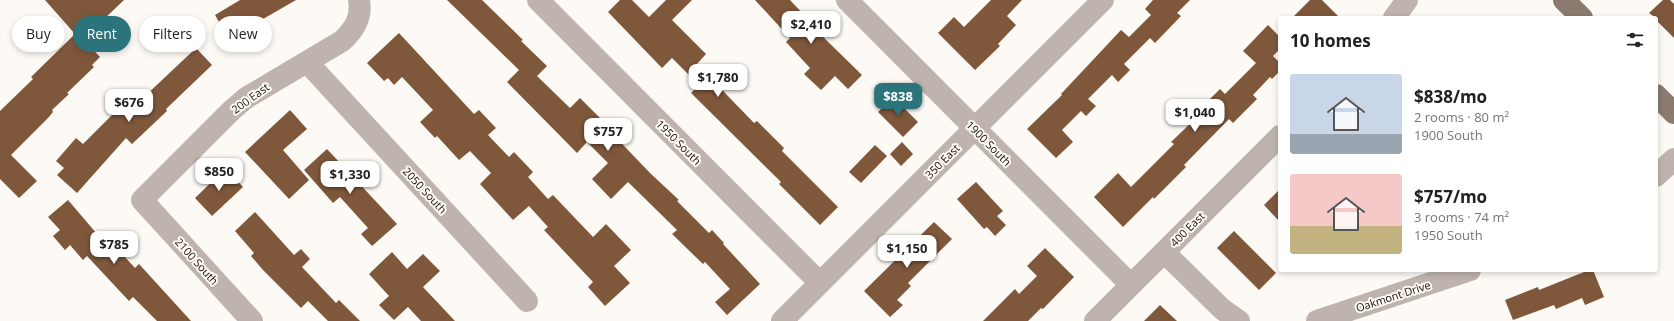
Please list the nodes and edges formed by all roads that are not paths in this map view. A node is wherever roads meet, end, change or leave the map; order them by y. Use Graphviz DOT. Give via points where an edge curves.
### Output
graph roads {
  1 [pos="538,0"];
  2 [pos="847,0"];
  3 [pos="1103,0"];
  4 [pos="1407,0"];
  5 [pos="1564,0"];
  6 [pos="360,3"];
  7 [pos="1395,16"];
  8 [pos="1580,16"];
  9 [pos="307,62"];
  10 [pos="1658,97"];
  11 [pos="1674,113"];
  12 [pos="974,128"];
  13 [pos="1278,138"];
  14 [pos="1674,159"];
  15 [pos="1658,174"];
  16 [pos="142,200"];
  17 [pos="1164,252"];
  18 [pos="1464,272"];
  19 [pos="820,283"];
  20 [pos="1131,285"];
  21 [pos="527,301"];
  22 [pos="252,321"];
  23 [pos="782,321"];
  24 [pos="1094,321"];
  25 [pos="1239,321"];
  26 [pos="1317,321"];
  1 -- 19 [label="street, 1950 South"];
  2 -- 12 [label="street, 1900 South"];
  3 -- 12 [label="street, 350 East"];
  4 -- 7 [label="street"];
  5 -- 8 [label="main road"];
  6 -- 9 [label="street, 200 East" via="360,16 350,34"];
  9 -- 16 [label="street, 200 East" via="254,92 239,104"];
  9 -- 21 [label="street, 2050 South"];
  10 -- 11 [label="main road"];
  12 -- 19 [label="street, 350 East"];
  12 -- 20 [label="street, 1900 South"];
  13 -- 17 [label="street, 400 East"];
  14 -- 15 [label="street"];
  16 -- 22 [label="street, 2100 South"];
  17 -- 20 [label="street, 400 East"];
  17 -- 25 [label="street" via="1222,309"];
  18 -- 26 [label="street, Oakmont Drive"];
  19 -- 23 [label="street, 350 East"];
  20 -- 24 [label="street, 400 East"];
}
